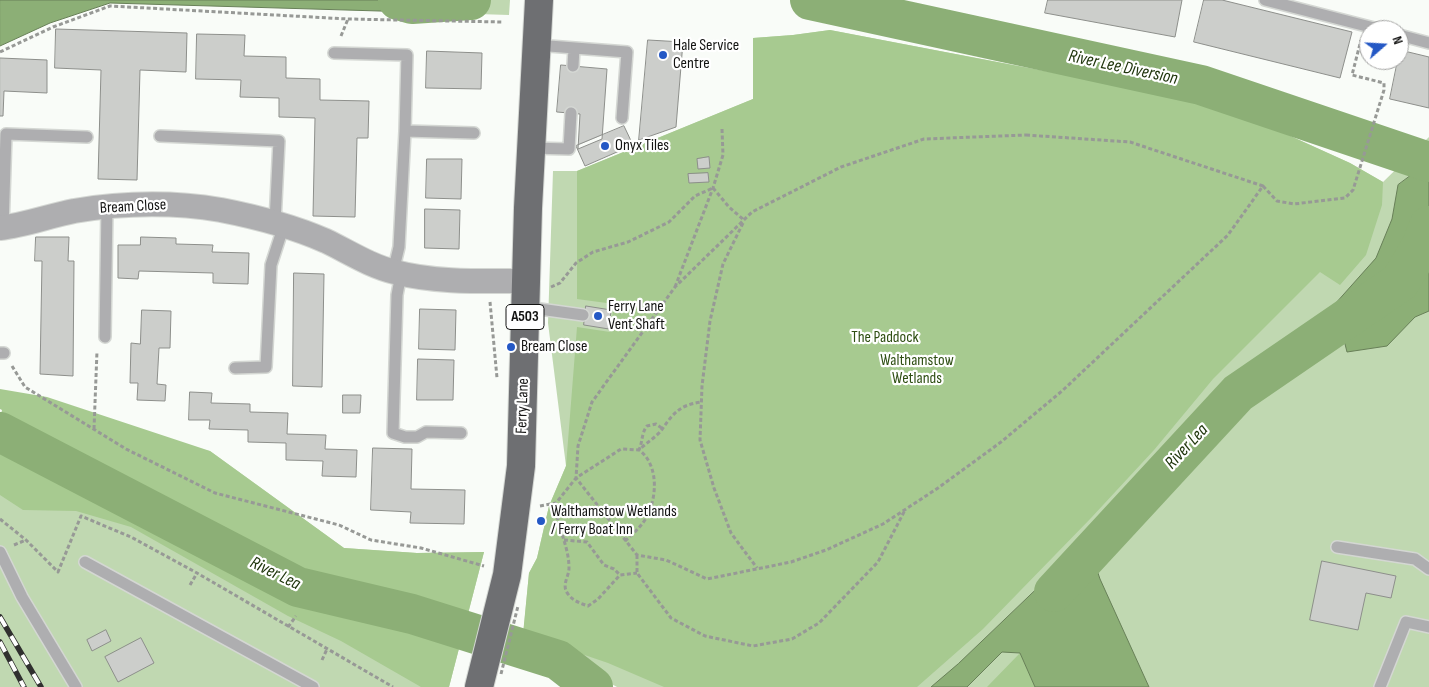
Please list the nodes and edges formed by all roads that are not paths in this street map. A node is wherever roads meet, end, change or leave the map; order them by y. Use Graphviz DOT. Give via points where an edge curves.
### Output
graph roads {
  1 [pos="539,0"];
  2 [pos="1265,0"];
  3 [pos="1359,24"];
  4 [pos="536,37"];
  5 [pos="1409,38"];
  6 [pos="1429,43"];
  7 [pos="574,48"];
  8 [pos="334,53"];
  9 [pos="573,66"];
  10 [pos="571,114"];
  11 [pos="622,118"];
  12 [pos="405,130"];
  13 [pos="474,133"];
  14 [pos="160,136"];
  15 [pos="87,137"];
  16 [pos="539,148"];
  17 [pos="107,207"];
  18 [pos="279,224"];
  19 [pos="2,228"];
  20 [pos="397,273"];
  21 [pos="531,292"];
  22 [pos="583,315"];
  23 [pos="105,337"];
  24 [pos="234,368"];
  25 [pos="461,434"];
  26 [pos="1337,547"];
  27 [pos="0,552"];
  28 [pos="85,562"];
  29 [pos="1429,569"];
  30 [pos="1429,627"];
  31 [pos="488,677"];
  32 [pos="76,687"];
  33 [pos="313,687"];
  34 [pos="1380,687"];
  1 -- 4 [label="main road, Ferry Lane / A503"];
  2 -- 3 [label="lane"];
  4 -- 7 [label="lane"];
  4 -- 16 [label="main road, Ferry Lane / A503"];
  5 -- 6 [label="lane"];
  7 -- 9 [label="lane"];
  7 -- 11 [label="lane" via="627,52"];
  8 -- 12 [label="lane" via="407,55"];
  10 -- 16 [label="lane" via="569,149"];
  12 -- 13 [label="lane"];
  12 -- 20 [label="lane"];
  14 -- 18 [label="lane" via="279,141"];
  15 -- 19 [label="lane" via="6,134"];
  16 -- 21 [label="main road, Ferry Lane / A503"];
  17 -- 18 [label="street, Bream Close" via="187,206 221,210"];
  17 -- 19 [label="street, Bream Close"];
  17 -- 23 [label="lane"];
  18 -- 20 [label="street, Bream Close"];
  18 -- 24 [label="lane" via="271,265 266,368"];
  20 -- 21 [label="street, Bream Close" via="492,281"];
  20 -- 25 [label="lane" via="393,433 405,437 417,437 426,432"];
  21 -- 22 [label="lane"];
  21 -- 31 [label="main road, Ferry Lane / A503" via="509,604"];
  26 -- 29 [label="lane" via="1415,559"];
  27 -- 32 [label="lane" via="22,597"];
  28 -- 33 [label="lane"];
  30 -- 34 [label="lane" via="1406,622"];
}
